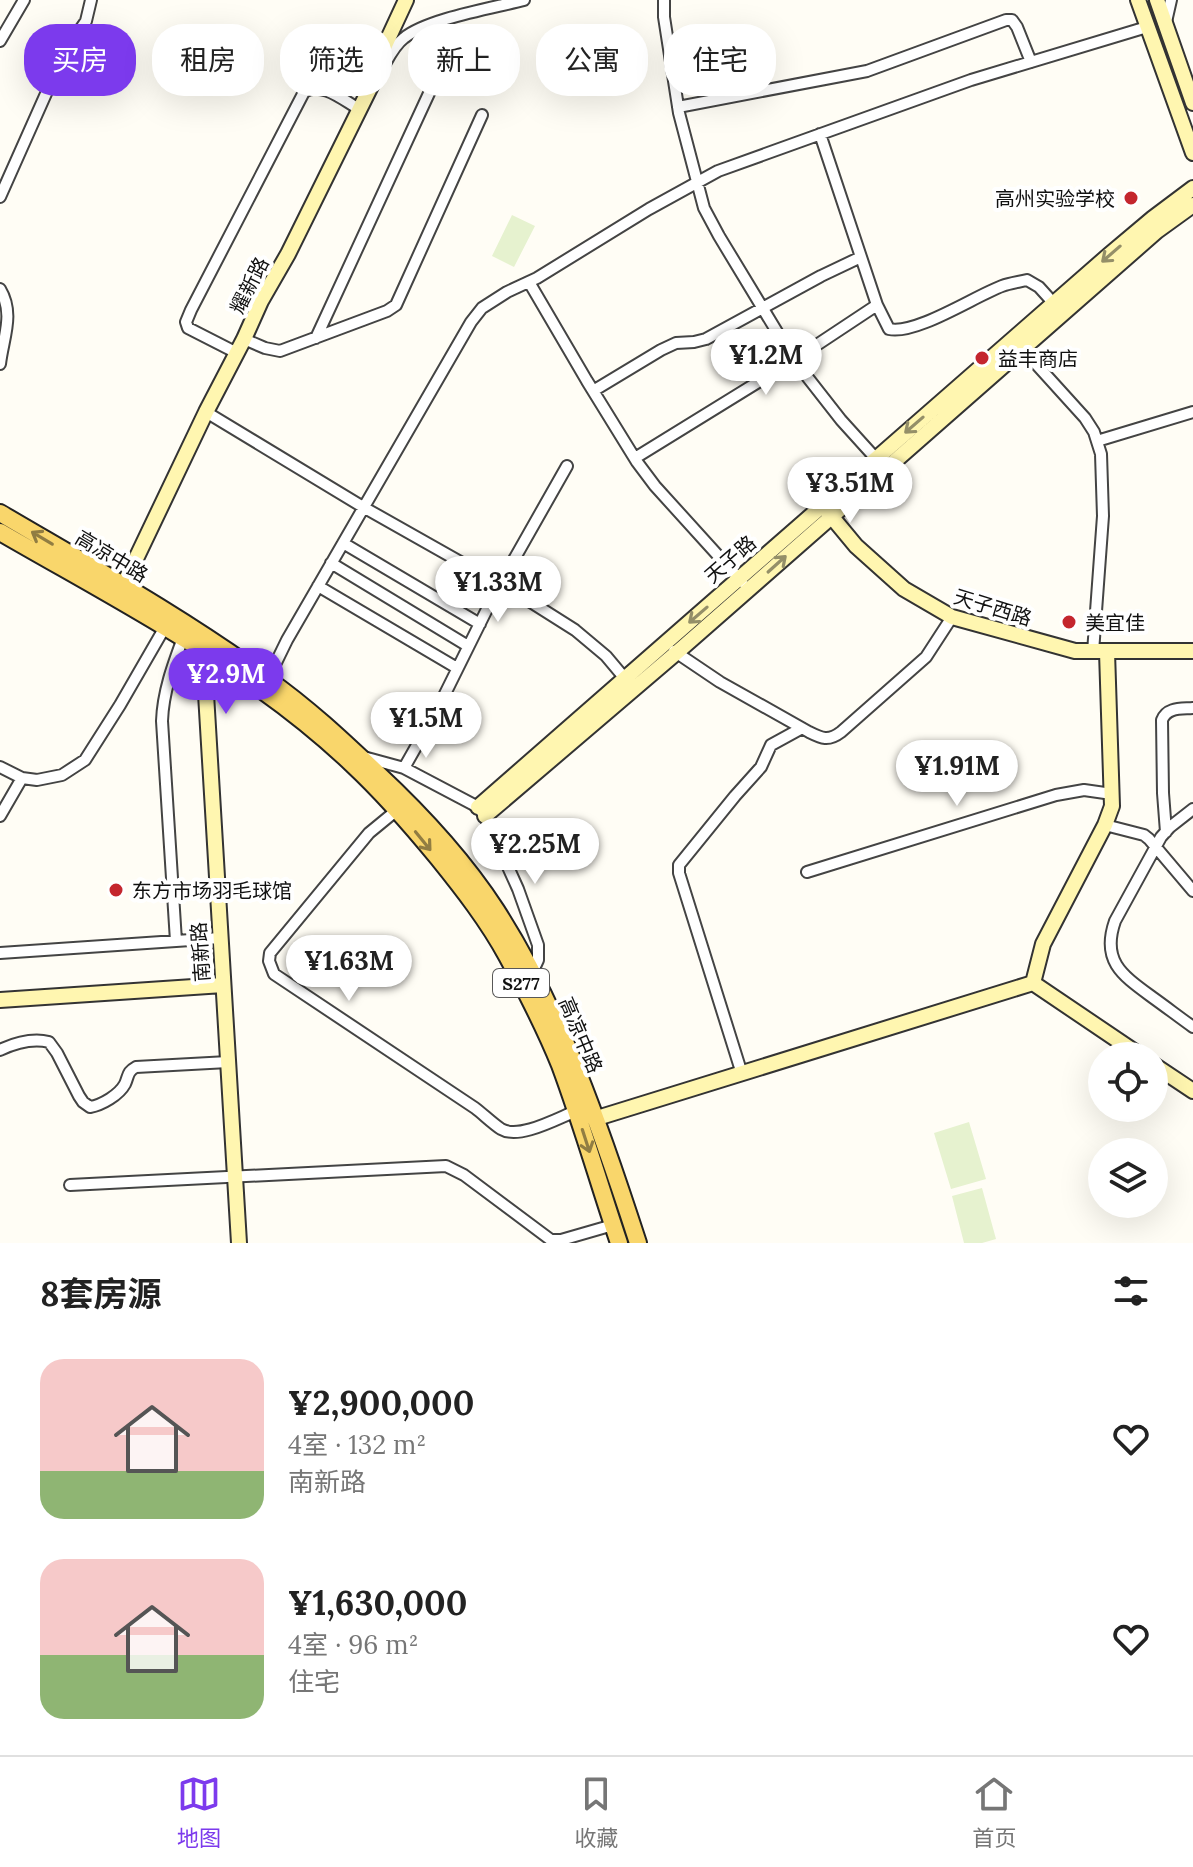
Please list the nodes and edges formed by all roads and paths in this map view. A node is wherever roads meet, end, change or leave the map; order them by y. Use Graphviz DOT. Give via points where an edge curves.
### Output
graph roads {
  1 [pos="24,0"];
  2 [pos="91,0"];
  3 [pos="406,0"];
  4 [pos="524,0"];
  5 [pos="1138,0"];
  6 [pos="1157,0"];
  7 [pos="1171,0"];
  8 [pos="662,3"];
  9 [pos="1166,24"];
  10 [pos="1147,27"];
  11 [pos="392,30"];
  12 [pos="0,41"];
  13 [pos="392,52"];
  14 [pos="1031,62"];
  15 [pos="366,96"];
  16 [pos="428,96"];
  17 [pos="1193,103"];
  18 [pos="678,107"];
  19 [pos="359,109"];
  20 [pos="482,115"];
  21 [pos="820,134"];
  22 [pos="1193,153"];
  23 [pos="696,182"];
  24 [pos="1193,188"];
  25 [pos="0,197"];
  26 [pos="1193,205"];
  27 [pos="861,257"];
  28 [pos="529,282"];
  29 [pos="0,289"];
  30 [pos="877,305"];
  31 [pos="763,308"];
  32 [pos="1058,309"];
  33 [pos="316,338"];
  34 [pos="1018,344"];
  35 [pos="240,346"];
  36 [pos="794,360"];
  37 [pos="0,364"];
  38 [pos="593,391"];
  39 [pos="206,412"];
  40 [pos="1193,412"];
  41 [pos="1097,441"];
  42 [pos="635,458"];
  43 [pos="881,464"];
  44 [pos="567,466"];
  45 [pos="363,507"];
  46 [pos="826,511"];
  47 [pos="0,513"];
  48 [pos="0,532"];
  49 [pos="343,543"];
  50 [pos="331,563"];
  51 [pos="744,584"];
  52 [pos="500,585"];
  53 [pos="123,586"];
  54 [pos="318,586"];
  55 [pos="952,617"];
  56 [pos="480,624"];
  57 [pos="165,627"];
  58 [pos="183,638"];
  59 [pos="468,646"];
  60 [pos="671,648"];
  61 [pos="1193,651"];
  62 [pos="1100,652"];
  63 [pos="216,660"];
  64 [pos="457,668"];
  65 [pos="268,679"];
  66 [pos="629,684"];
  67 [pos="1193,708"];
  68 [pos="802,728"];
  69 [pos="359,756"];
  70 [pos="0,767"];
  71 [pos="404,768"];
  72 [pos="22,778"];
  73 [pos="1112,794"];
  74 [pos="1193,809"];
  75 [pos="397,810"];
  76 [pos="481,811"];
  77 [pos="0,816"];
  78 [pos="1105,825"];
  79 [pos="1166,832"];
  80 [pos="1156,846"];
  81 [pos="807,872"];
  82 [pos="1193,891"];
  83 [pos="220,938"];
  84 [pos="176,941"];
  85 [pos="0,953"];
  86 [pos="526,976"];
  87 [pos="1033,983"];
  88 [pos="223,985"];
  89 [pos="0,1000"];
  90 [pos="1193,1027"];
  91 [pos="1120,1042"];
  92 [pos="0,1050"];
  93 [pos="228,1062"];
  94 [pos="742,1074"];
  95 [pos="1168,1074"];
  96 [pos="1193,1091"];
  97 [pos="576,1111"];
  98 [pos="594,1119"];
  99 [pos="236,1177"];
  100 [pos="70,1185"];
  101 [pos="613,1225"];
  102 [pos="548,1241"];
  103 [pos="239,1243"];
  104 [pos="619,1243"];
  105 [pos="638,1243"];
  1 -- 12 [label="street"];
  2 -- 25 [label="street" via="86,21 65,51"];
  3 -- 11 [label="street, 耀新路"];
  4 -- 13 [label="street" via="415,31"];
  5 -- 10 [label="street"];
  6 -- 9 [label="street"];
  7 -- 9 [label="street"];
  8 -- 18 [label="street"];
  9 -- 17 [label="street"];
  10 -- 14 [label="street"];
  10 -- 22 [label="street"];
  14 -- 18 [label="street" via="1017,27 1006,20 867,71"];
  14 -- 21 [label="street"];
  15 -- 19 [label="street, 耀新路"];
  16 -- 33 [label="street"];
  18 -- 23 [label="street"];
  19 -- 35 [label="street, 耀新路"];
  19 -- 35 [label="street" via="323,89 304,92 191,310 188,328"];
  20 -- 33 [label="street" via="398,302"];
  21 -- 23 [label="street"];
  21 -- 27 [label="street"];
  23 -- 28 [label="street"];
  23 -- 31 [label="street" via="704,208"];
  24 -- 32 [label="street, 天子路, one-way" via="1153,218"];
  26 -- 32 [label="street, 天子路"];
  27 -- 30 [label="street"];
  27 -- 31 [label="street"];
  28 -- 38 [label="street"];
  28 -- 45 [label="street" via="482,308 471,322"];
  29 -- 37 [label="street" via="7,316"];
  30 -- 32 [label="street" via="889,329 904,330 1027,280"];
  30 -- 36 [label="street"];
  31 -- 36 [label="street"];
  31 -- 38 [label="street" via="706,339 661,350"];
  32 -- 34 [label="street, 天子路"];
  33 -- 35 [label="street" via="280,351"];
  34 -- 41 [label="street" via="1085,418"];
  34 -- 43 [label="street, 天子路"];
  35 -- 39 [label="street, 耀新路"];
  36 -- 42 [label="street"];
  36 -- 43 [label="street"];
  38 -- 42 [label="street"];
  39 -- 45 [label="street"];
  39 -- 53 [label="street, 耀新路"];
  40 -- 41 [label="street"];
  41 -- 62 [label="street" via="1103,516"];
  42 -- 51 [label="street"];
  43 -- 46 [label="street, 天子路"];
  44 -- 52 [label="street"];
  45 -- 49 [label="street"];
  45 -- 52 [label="street"];
  46 -- 51 [label="street, 天子路"];
  46 -- 55 [label="street, 天子西路" via="904,589"];
  53 -- 47 [label="main road, 高凉中路 / S277, one-way"];
  48 -- 57 [label="main road, 高凉中路 / S277"];
  49 -- 50 [label="street"];
  49 -- 56 [label="street"];
  50 -- 54 [label="street"];
  50 -- 59 [label="street"];
  51 -- 60 [label="street, 天子路"];
  52 -- 56 [label="street"];
  52 -- 66 [label="street" via="575,630"];
  53 -- 65 [label="main road, 高凉中路 / S277"];
  54 -- 64 [label="street"];
  54 -- 65 [label="street"];
  55 -- 62 [label="street, 天子西路" via="1068,650"];
  55 -- 68 [label="street" via="926,657 836,736 825,740"];
  56 -- 59 [label="street"];
  57 -- 58 [label="main road, 高凉中路 / S277"];
  57 -- 72 [label="street" via="85,760 62,775"];
  58 -- 63 [label="main road, 高凉中路 / S277"];
  58 -- 84 [label="street" via="169,677 162,721"];
  59 -- 64 [label="street"];
  60 -- 66 [label="street, 天子路"];
  60 -- 68 [label="street"];
  61 -- 62 [label="street, 天子西路"];
  62 -- 73 [label="street"];
  63 -- 75 [label="main road, 高凉中路 / S277" via="299,719"];
  63 -- 83 [label="street, 南新路" via="206,694"];
  64 -- 71 [label="street"];
  65 -- 69 [label="main road, 高凉中路 / S277"];
  66 -- 76 [label="street, 天子路"];
  67 -- 79 [label="street" via="1171,710 1162,720"];
  68 -- 94 [label="street" via="771,745 761,767 679,865"];
  69 -- 71 [label="street"];
  69 -- 86 [label="main road, 高凉中路 / S277" via="423,817 495,908"];
  70 -- 72 [label="street"];
  71 -- 76 [label="street"];
  72 -- 77 [label="street"];
  73 -- 78 [label="street"];
  73 -- 81 [label="street" via="1084,790 1056,795"];
  74 -- 79 [label="street"];
  75 -- 86 [label="main road, 高凉中路 / S277, one-way" via="462,887"];
  75 -- 97 [label="street" via="369,833 270,953 270,968 501,1129 527,1130"];
  76 -- 86 [label="street" via="538,945 538,960"];
  78 -- 80 [label="street" via="1144,835"];
  78 -- 87 [label="street" via="1043,944"];
  79 -- 80 [label="street"];
  80 -- 82 [label="street"];
  80 -- 90 [label="street" via="1115,921 1112,957 1123,976"];
  83 -- 84 [label="street"];
  83 -- 88 [label="street, 南新路"];
  84 -- 85 [label="street"];
  86 -- 97 [label="main road, 高凉中路 / S277"];
  86 -- 98 [label="main road, 高凉中路 / S277" via="572,1061"];
  87 -- 91 [label="street"];
  87 -- 94 [label="street"];
  88 -- 89 [label="street"];
  88 -- 93 [label="street, 南新路"];
  92 -- 93 [label="street" via="26,1041 49,1042 90,1107 118,1092 136,1067"];
  93 -- 99 [label="street, 南新路"];
  94 -- 98 [label="street"];
  95 -- 96 [label="street"];
  97 -- 101 [label="main road, 高凉中路 / S277, one-way"];
  98 -- 105 [label="main road, 高凉中路 / S277"];
  99 -- 100 [label="street"];
  99 -- 102 [label="street" via="446,1166"];
  99 -- 103 [label="street, 南新路"];
  101 -- 102 [label="street"];
  101 -- 104 [label="main road, 高凉中路 / S277"];
}
